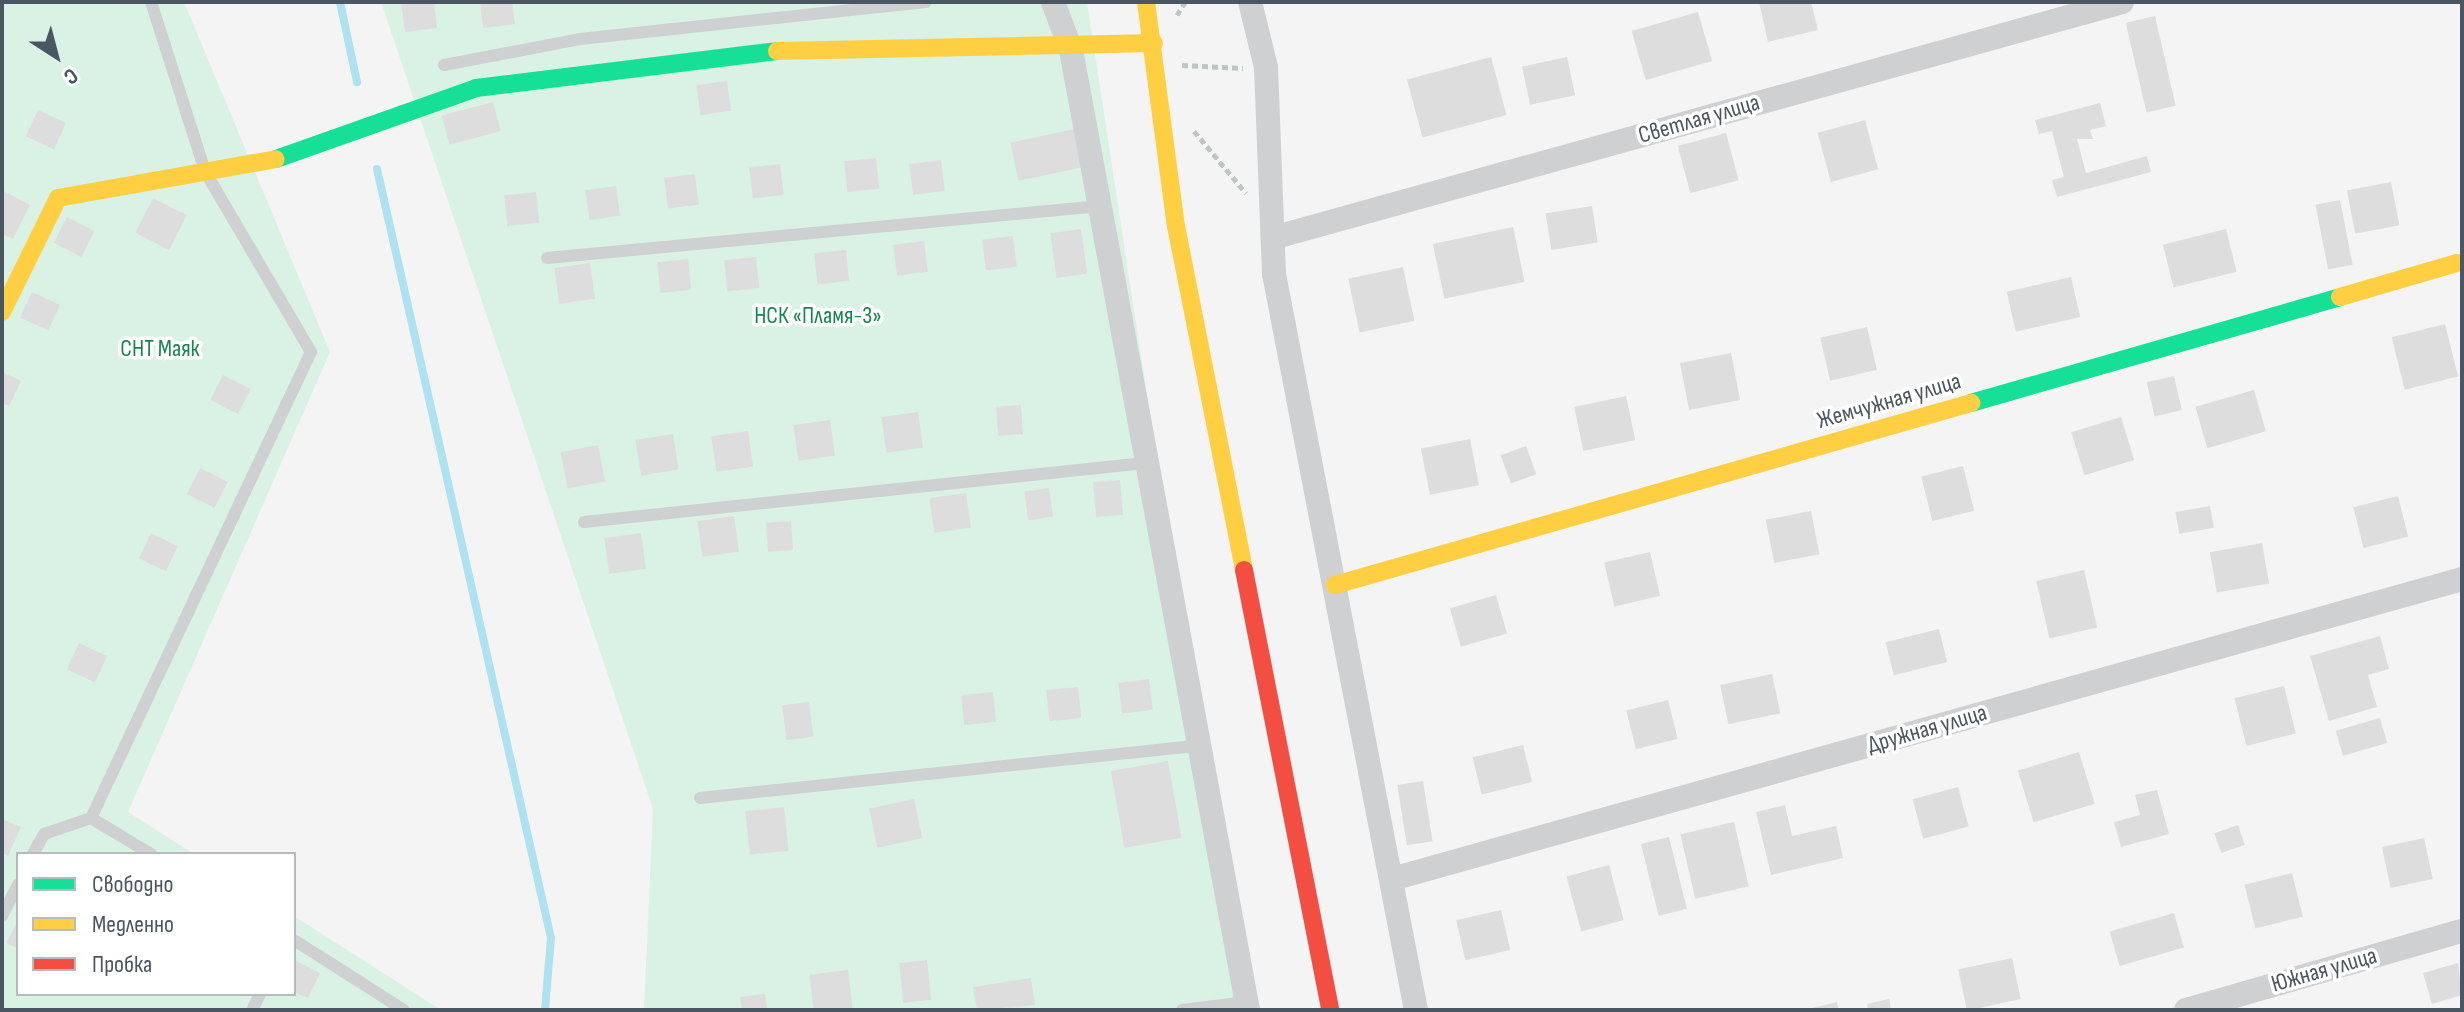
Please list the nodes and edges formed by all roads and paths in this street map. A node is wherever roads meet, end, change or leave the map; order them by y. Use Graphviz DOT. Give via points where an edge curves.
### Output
graph roads {
  1 [pos="151,2"];
  2 [pos="926,2"];
  3 [pos="1053,2"];
  4 [pos="1146,2"];
  5 [pos="1250,2"];
  6 [pos="2122,2"];
  7 [pos="1154,43"];
  8 [pos="1071,50"];
  9 [pos="444,65"];
  10 [pos="1266,76"];
  11 [pos="1180,80"];
  12 [pos="1185,122"];
  13 [pos="205,171"];
  14 [pos="1101,206"];
  15 [pos="1274,210"];
  16 [pos="1276,237"];
  17 [pos="547,258"];
  18 [pos="2457,263"];
  19 [pos="2,312"];
  20 [pos="1145,463"];
  21 [pos="584,522"];
  22 [pos="2462,579"];
  23 [pos="1335,585"];
  24 [pos="1197,746"];
  25 [pos="700,798"];
  26 [pos="91,818"];
  27 [pos="34,852"];
  28 [pos="148,852"];
  29 [pos="1392,879"];
  30 [pos="16,888"];
  31 [pos="2,916"];
  32 [pos="2462,931"];
  33 [pos="296,941"];
  34 [pos="1248,1006"];
  35 [pos="404,1010"];
  36 [pos="1182,1010"];
  37 [pos="1330,1010"];
  38 [pos="1416,1010"];
  39 [pos="2186,1010"];
  1 -- 13 [label="lane"];
  2 -- 9 [label="lane" via="580,39"];
  3 -- 8 [label="street"];
  4 -- 7 [label="street"];
  5 -- 10 [label="street"];
  6 -- 16 [label="street, Светлая улица"];
  7 -- 8 [label="street"];
  7 -- 37 [label="street" via="1176,226"];
  8 -- 13 [label="street" via="743,51 492,86 304,154"];
  8 -- 14 [label="street"];
  10 -- 11 [label="path" via="1193,62 1179,66"];
  10 -- 15 [label="street"];
  12 -- 15 [label="path" via="1242,191"];
  13 -- 19 [label="street" via="58,198"];
  13 -- 26 [label="lane" via="311,352"];
  14 -- 17 [label="lane"];
  14 -- 20 [label="street"];
  15 -- 16 [label="street"];
  16 -- 23 [label="street" via="1274,274"];
  18 -- 23 [label="street, Жемчужная улица"];
  20 -- 21 [label="lane"];
  20 -- 24 [label="street"];
  22 -- 29 [label="street, Дружная улица"];
  23 -- 29 [label="street"];
  24 -- 25 [label="lane"];
  24 -- 34 [label="street"];
  26 -- 27 [label="lane" via="44,834"];
  26 -- 28 [label="lane"];
  29 -- 38 [label="street"];
  30 -- 31 [label="lane"];
  32 -- 39 [label="street, Южная улица"];
  33 -- 35 [label="lane"];
  34 -- 36 [label="lane"];
}
